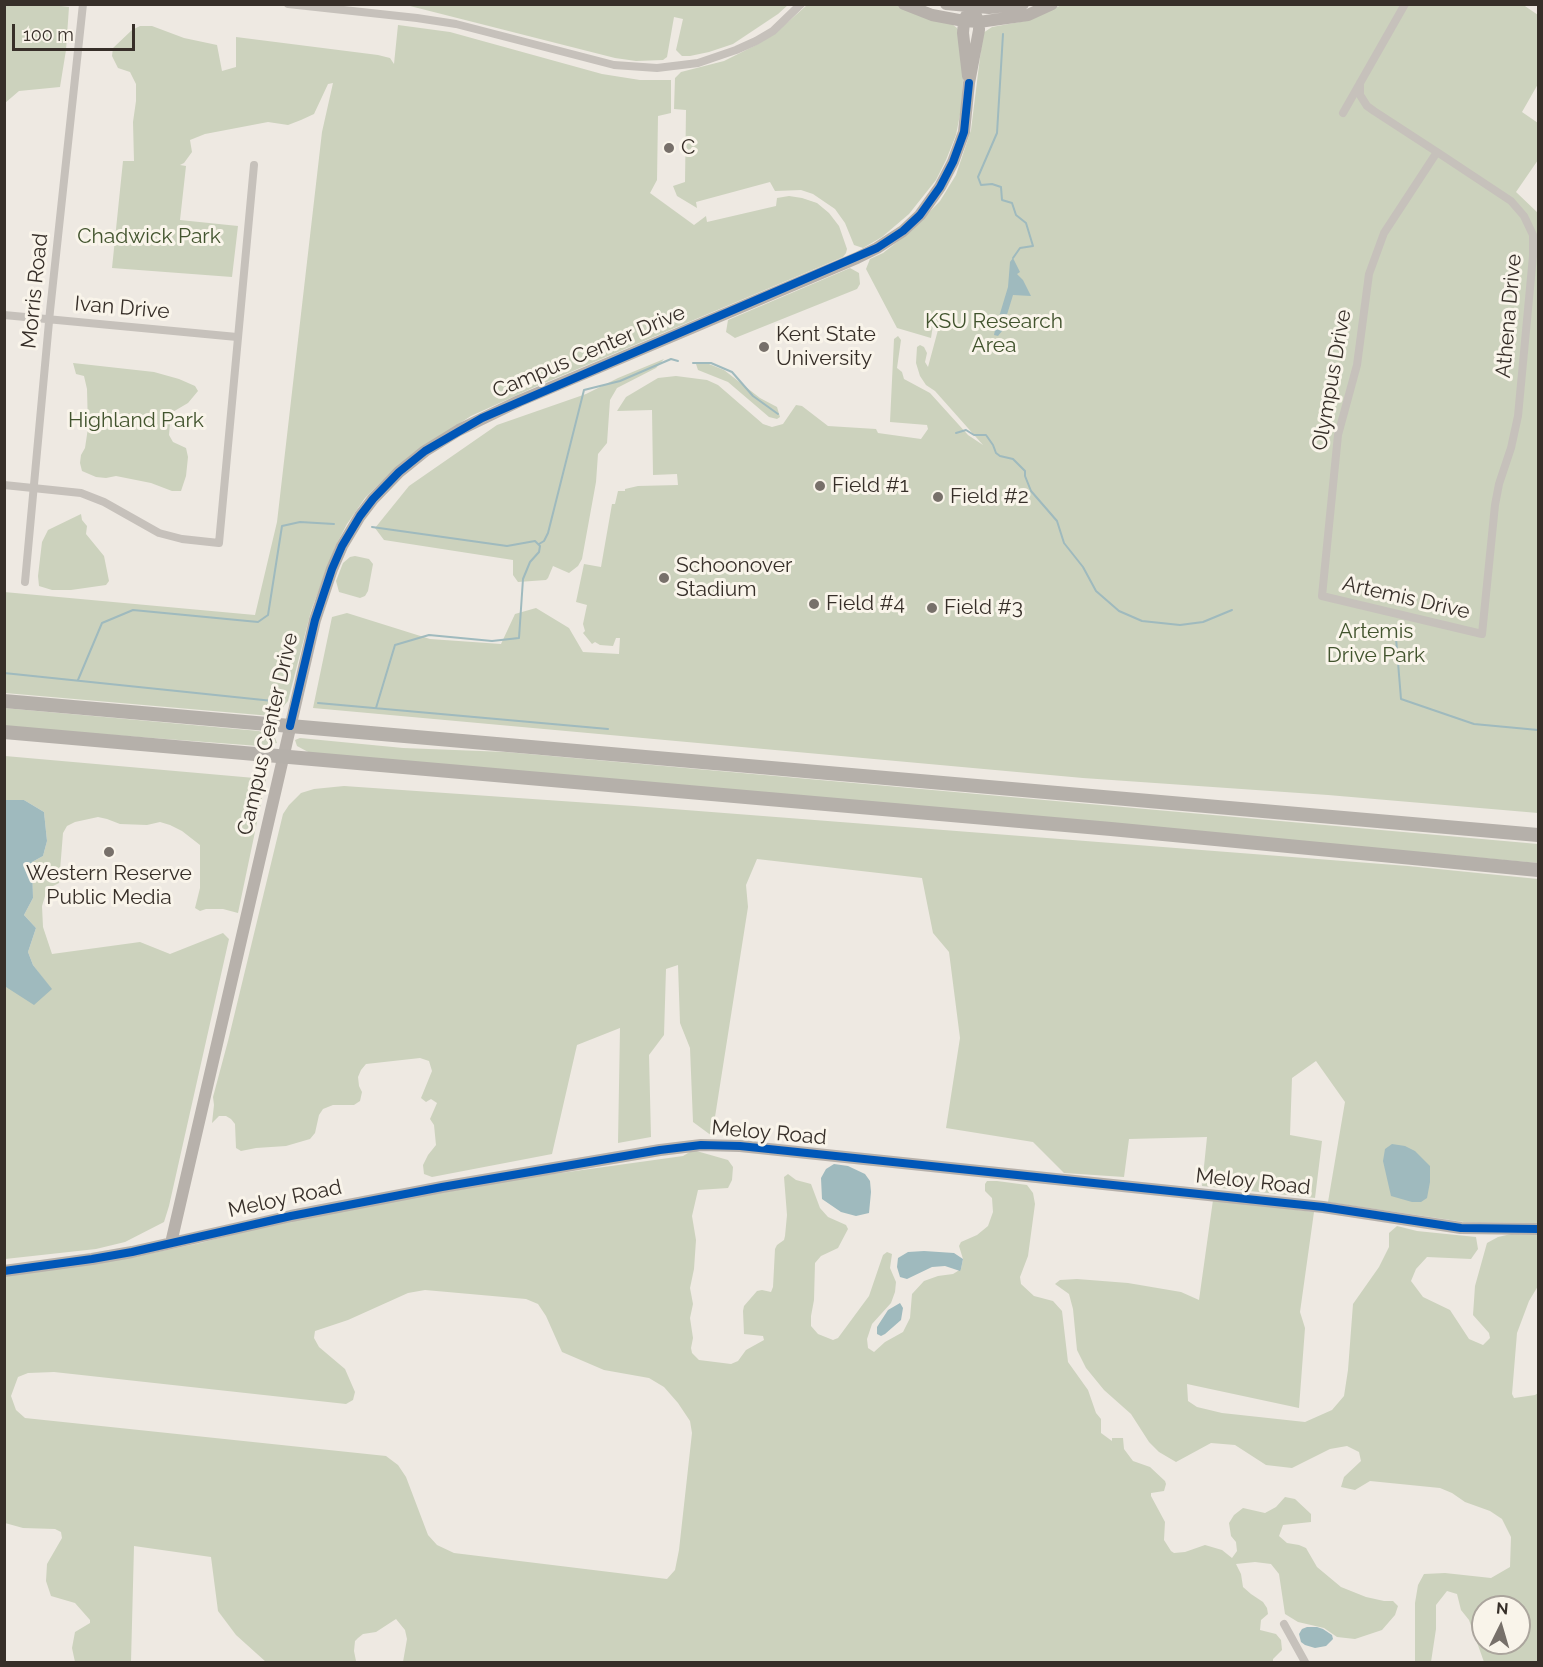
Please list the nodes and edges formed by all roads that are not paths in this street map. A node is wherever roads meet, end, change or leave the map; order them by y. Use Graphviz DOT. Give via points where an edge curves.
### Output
graph roads {
  1 [pos="83,4"];
  2 [pos="288,4"];
  3 [pos="801,4"];
  4 [pos="904,4"];
  5 [pos="946,4"];
  6 [pos="1023,4"];
  7 [pos="1052,4"];
  8 [pos="1405,4"];
  9 [pos="972,8"];
  10 [pos="963,21"];
  11 [pos="979,22"];
  12 [pos="969,83"];
  13 [pos="1360,83"];
  14 [pos="1343,113"];
  15 [pos="1437,152"];
  16 [pos="254,165"];
  17 [pos="4,315"];
  18 [pos="49,320"];
  19 [pos="237,337"];
  20 [pos="4,485"];
  21 [pos="34,488"];
  22 [pos="25,582"];
  23 [pos="1322,596"];
  24 [pos="1482,634"];
  25 [pos="4,700"];
  26 [pos="290,726"];
  27 [pos="4,732"];
  28 [pos="283,756"];
  29 [pos="1539,835"];
  30 [pos="1539,870"];
  31 [pos="1539,1229"];
  32 [pos="171,1243"];
  33 [pos="4,1271"];
  34 [pos="1284,1624"];
  35 [pos="1305,1662"];
  1 -- 18 [label="street, Morris Road"];
  2 -- 3 [label="street" via="456,24 614,65 657,68 698,63 756,42"];
  4 -- 10 [label="street"];
  5 -- 9 [label="street"];
  6 -- 9 [label="street"];
  7 -- 11 [label="street" via="1028,15"];
  8 -- 13 [label="street"];
  9 -- 10 [label="street"];
  9 -- 11 [label="street"];
  10 -- 11 [label="street"];
  10 -- 12 [label="street, Campus Center Drive"];
  11 -- 12 [label="street, Campus Center Drive"];
  12 -- 26 [label="street, Campus Center Drive" via="964,132 953,162 920,215 903,231 877,248 482,418 425,451 399,472 360,516 332,569 315,620"];
  13 -- 14 [label="street"];
  13 -- 15 [label="street, Athena Drive" via="1359,95 1367,106"];
  15 -- 23 [label="street, Olympus Drive" via="1386,230 1369,274 1357,365 1338,435"];
  15 -- 24 [label="street, Athena Drive" via="1516,206 1528,222 1534,244 1518,416 1495,505"];
  16 -- 19 [label="street"];
  17 -- 18 [label="street, Ivan Drive"];
  18 -- 19 [label="street, Ivan Drive"];
  18 -- 21 [label="street, Morris Road"];
  19 -- 21 [label="street" via="219,543 159,533 81,493"];
  20 -- 21 [label="street"];
  21 -- 22 [label="street, Morris Road"];
  23 -- 24 [label="street, Artemis Drive"];
  25 -- 26 [label="main road"];
  26 -- 28 [label="street, Campus Center Drive"];
  26 -- 29 [label="main road"];
  27 -- 28 [label="main road"];
  28 -- 30 [label="main road"];
  28 -- 32 [label="street, Campus Center Drive"];
  31 -- 32 [label="street, Meloy Road" via="1461,1228 1332,1208 701,1145 442,1187"];
  32 -- 33 [label="street, Meloy Road"];
  34 -- 35 [label="street"];
}
